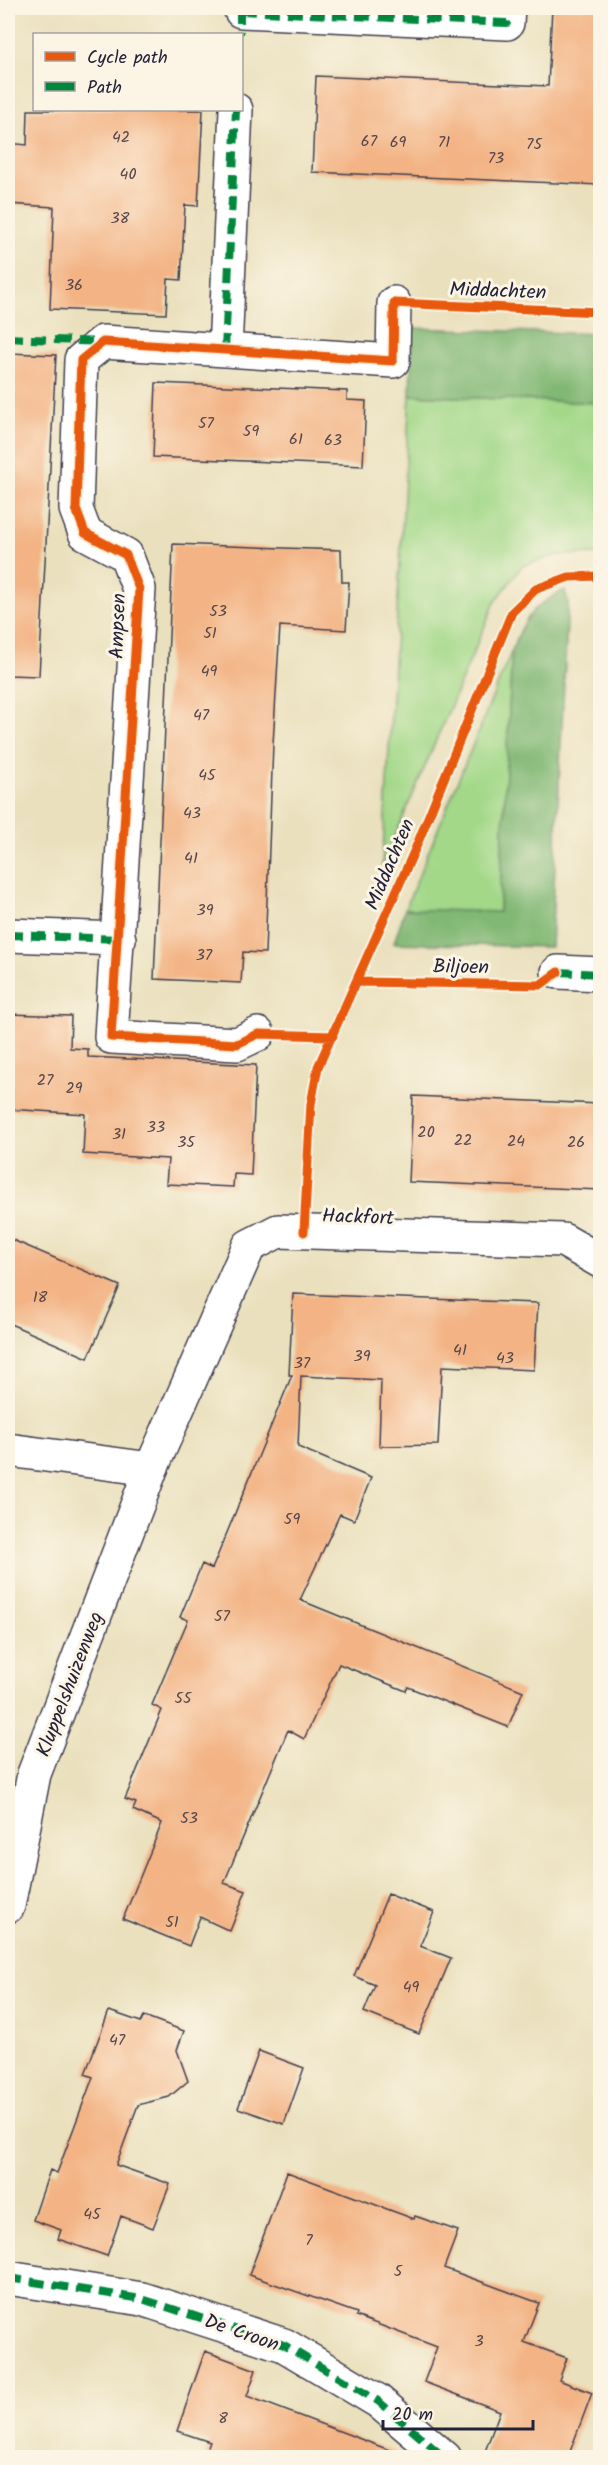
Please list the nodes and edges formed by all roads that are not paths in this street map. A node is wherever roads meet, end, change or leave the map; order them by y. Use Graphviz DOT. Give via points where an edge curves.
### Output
graph roads {
  1 [pos="508,8"];
  2 [pos="240,18"];
  3 [pos="236,111"];
  4 [pos="394,303"];
  5 [pos="225,350"];
  6 [pos="8,934"];
  7 [pos="119,939"];
  8 [pos="558,972"];
  9 [pos="600,974"];
  10 [pos="258,1034"];
  11 [pos="600,1261"];
  12 [pos="8,1450"];
  13 [pos="151,1469"];
  14 [pos="8,1906"];
  15 [pos="8,2278"];
  16 [pos="445,2457"];
  1 -- 2 [label="street" via="507,23"];
  3 -- 5 [label="street"];
  4 -- 5 [label="street, Ampsen" via="393,361"];
  5 -- 7 [label="street, Ampsen" via="103,342 81,360 76,509 85,533 126,555 138,589"];
  6 -- 7 [label="street"];
  7 -- 10 [label="street, Ampsen" via="111,1037 237,1044"];
  8 -- 9 [label="street"];
  11 -- 13 [label="street, Hackfort" via="563,1240 278,1231 249,1246"];
  12 -- 13 [label="street"];
  13 -- 14 [label="street, Kluppelshuizenweg" via="34,1774"];
  15 -- 16 [label="street, De Croon" via="142,2299 284,2345 378,2401"];
}
